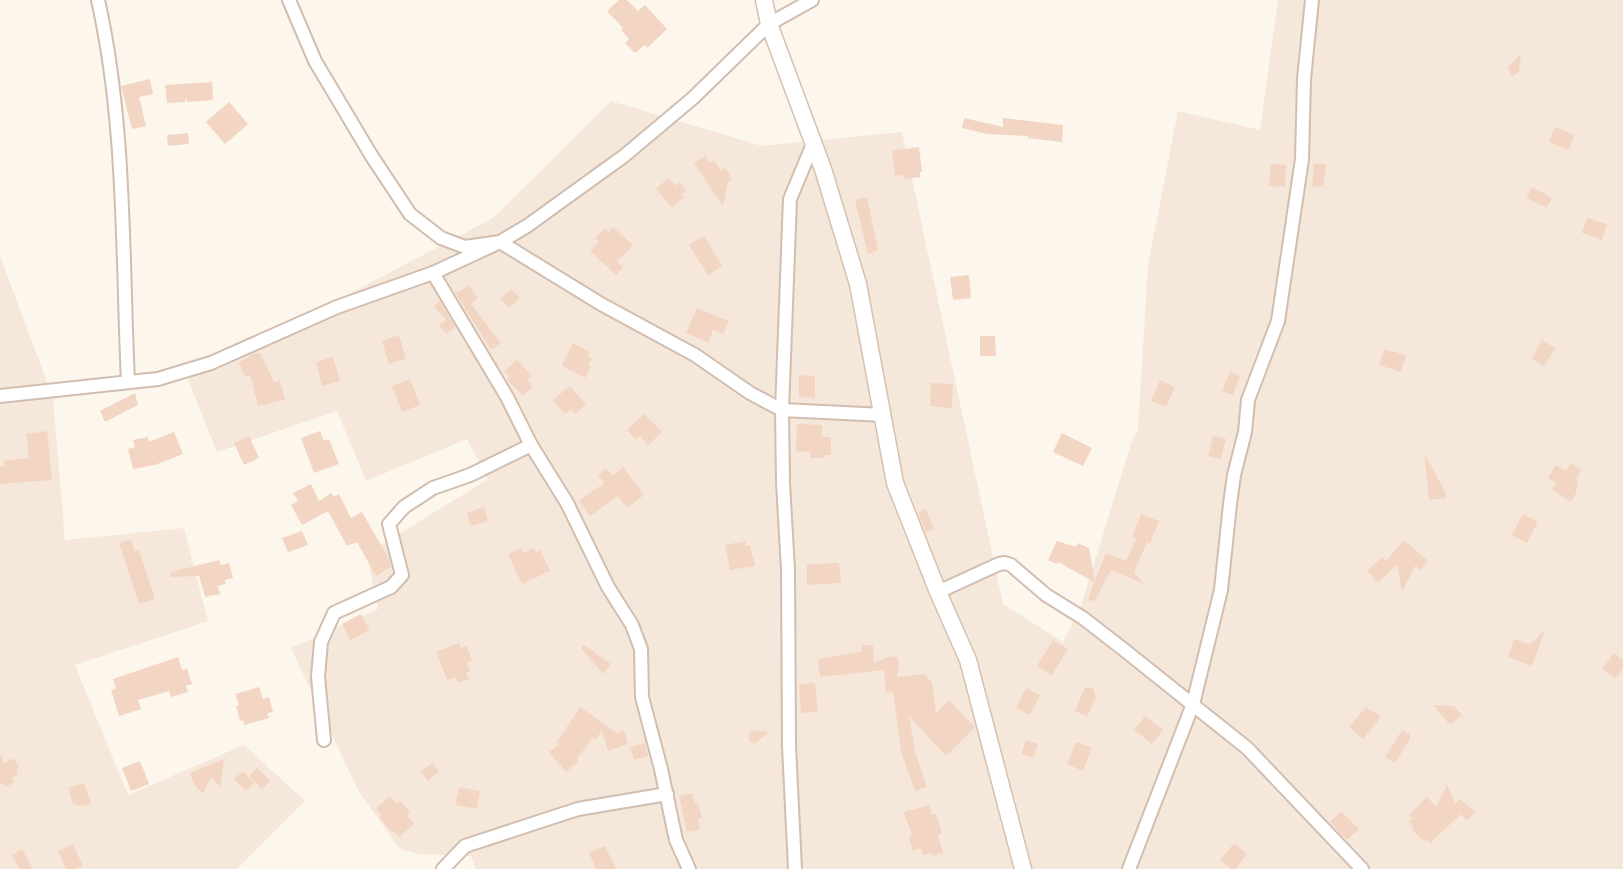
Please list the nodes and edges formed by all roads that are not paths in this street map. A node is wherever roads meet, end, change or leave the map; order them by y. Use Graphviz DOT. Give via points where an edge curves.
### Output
graph roads {
  1 [pos="98,0"];
  2 [pos="289,0"];
  3 [pos="764,0"];
  4 [pos="812,0"];
  5 [pos="1312,0"];
  6 [pos="769,24"];
  7 [pos="813,144"];
  8 [pos="500,242"];
  9 [pos="433,273"];
  10 [pos="128,382"];
  11 [pos="0,396"];
  12 [pos="782,410"];
  13 [pos="884,415"];
  14 [pos="531,445"];
  15 [pos="937,592"];
  16 [pos="1194,704"];
  17 [pos="324,740"];
  18 [pos="667,794"];
  19 [pos="443,869"];
  20 [pos="689,869"];
  21 [pos="795,869"];
  22 [pos="1023,869"];
  23 [pos="1129,869"];
  24 [pos="1362,869"];
  1 -- 10 [label="street" via="121,173"];
  2 -- 8 [label="street" via="315,61 410,214 441,238 465,247"];
  3 -- 6 [label="street"];
  4 -- 6 [label="street"];
  5 -- 16 [label="street" via="1302,159 1290,253 1278,321 1248,400 1221,590"];
  6 -- 7 [label="street"];
  6 -- 8 [label="street" via="656,131"];
  7 -- 12 [label="street" via="790,199"];
  7 -- 13 [label="street" via="858,284"];
  8 -- 9 [label="street"];
  8 -- 12 [label="street"];
  9 -- 10 [label="street" via="337,307 211,363 158,379"];
  9 -- 14 [label="street"];
  10 -- 11 [label="street"];
  12 -- 13 [label="street"];
  12 -- 21 [label="street"];
  13 -- 15 [label="street" via="895,483"];
  14 -- 17 [label="street" via="433,488 404,507 389,524 402,575 391,587 334,613 321,642 318,677"];
  14 -- 18 [label="street" via="568,503 641,649 642,697"];
  15 -- 16 [label="street" via="999,564 1011,565"];
  15 -- 22 [label="street" via="968,660"];
  16 -- 23 [label="street"];
  16 -- 24 [label="street" via="1247,748"];
  18 -- 19 [label="street" via="578,809 465,846"];
  18 -- 20 [label="street" via="676,840"];
}
